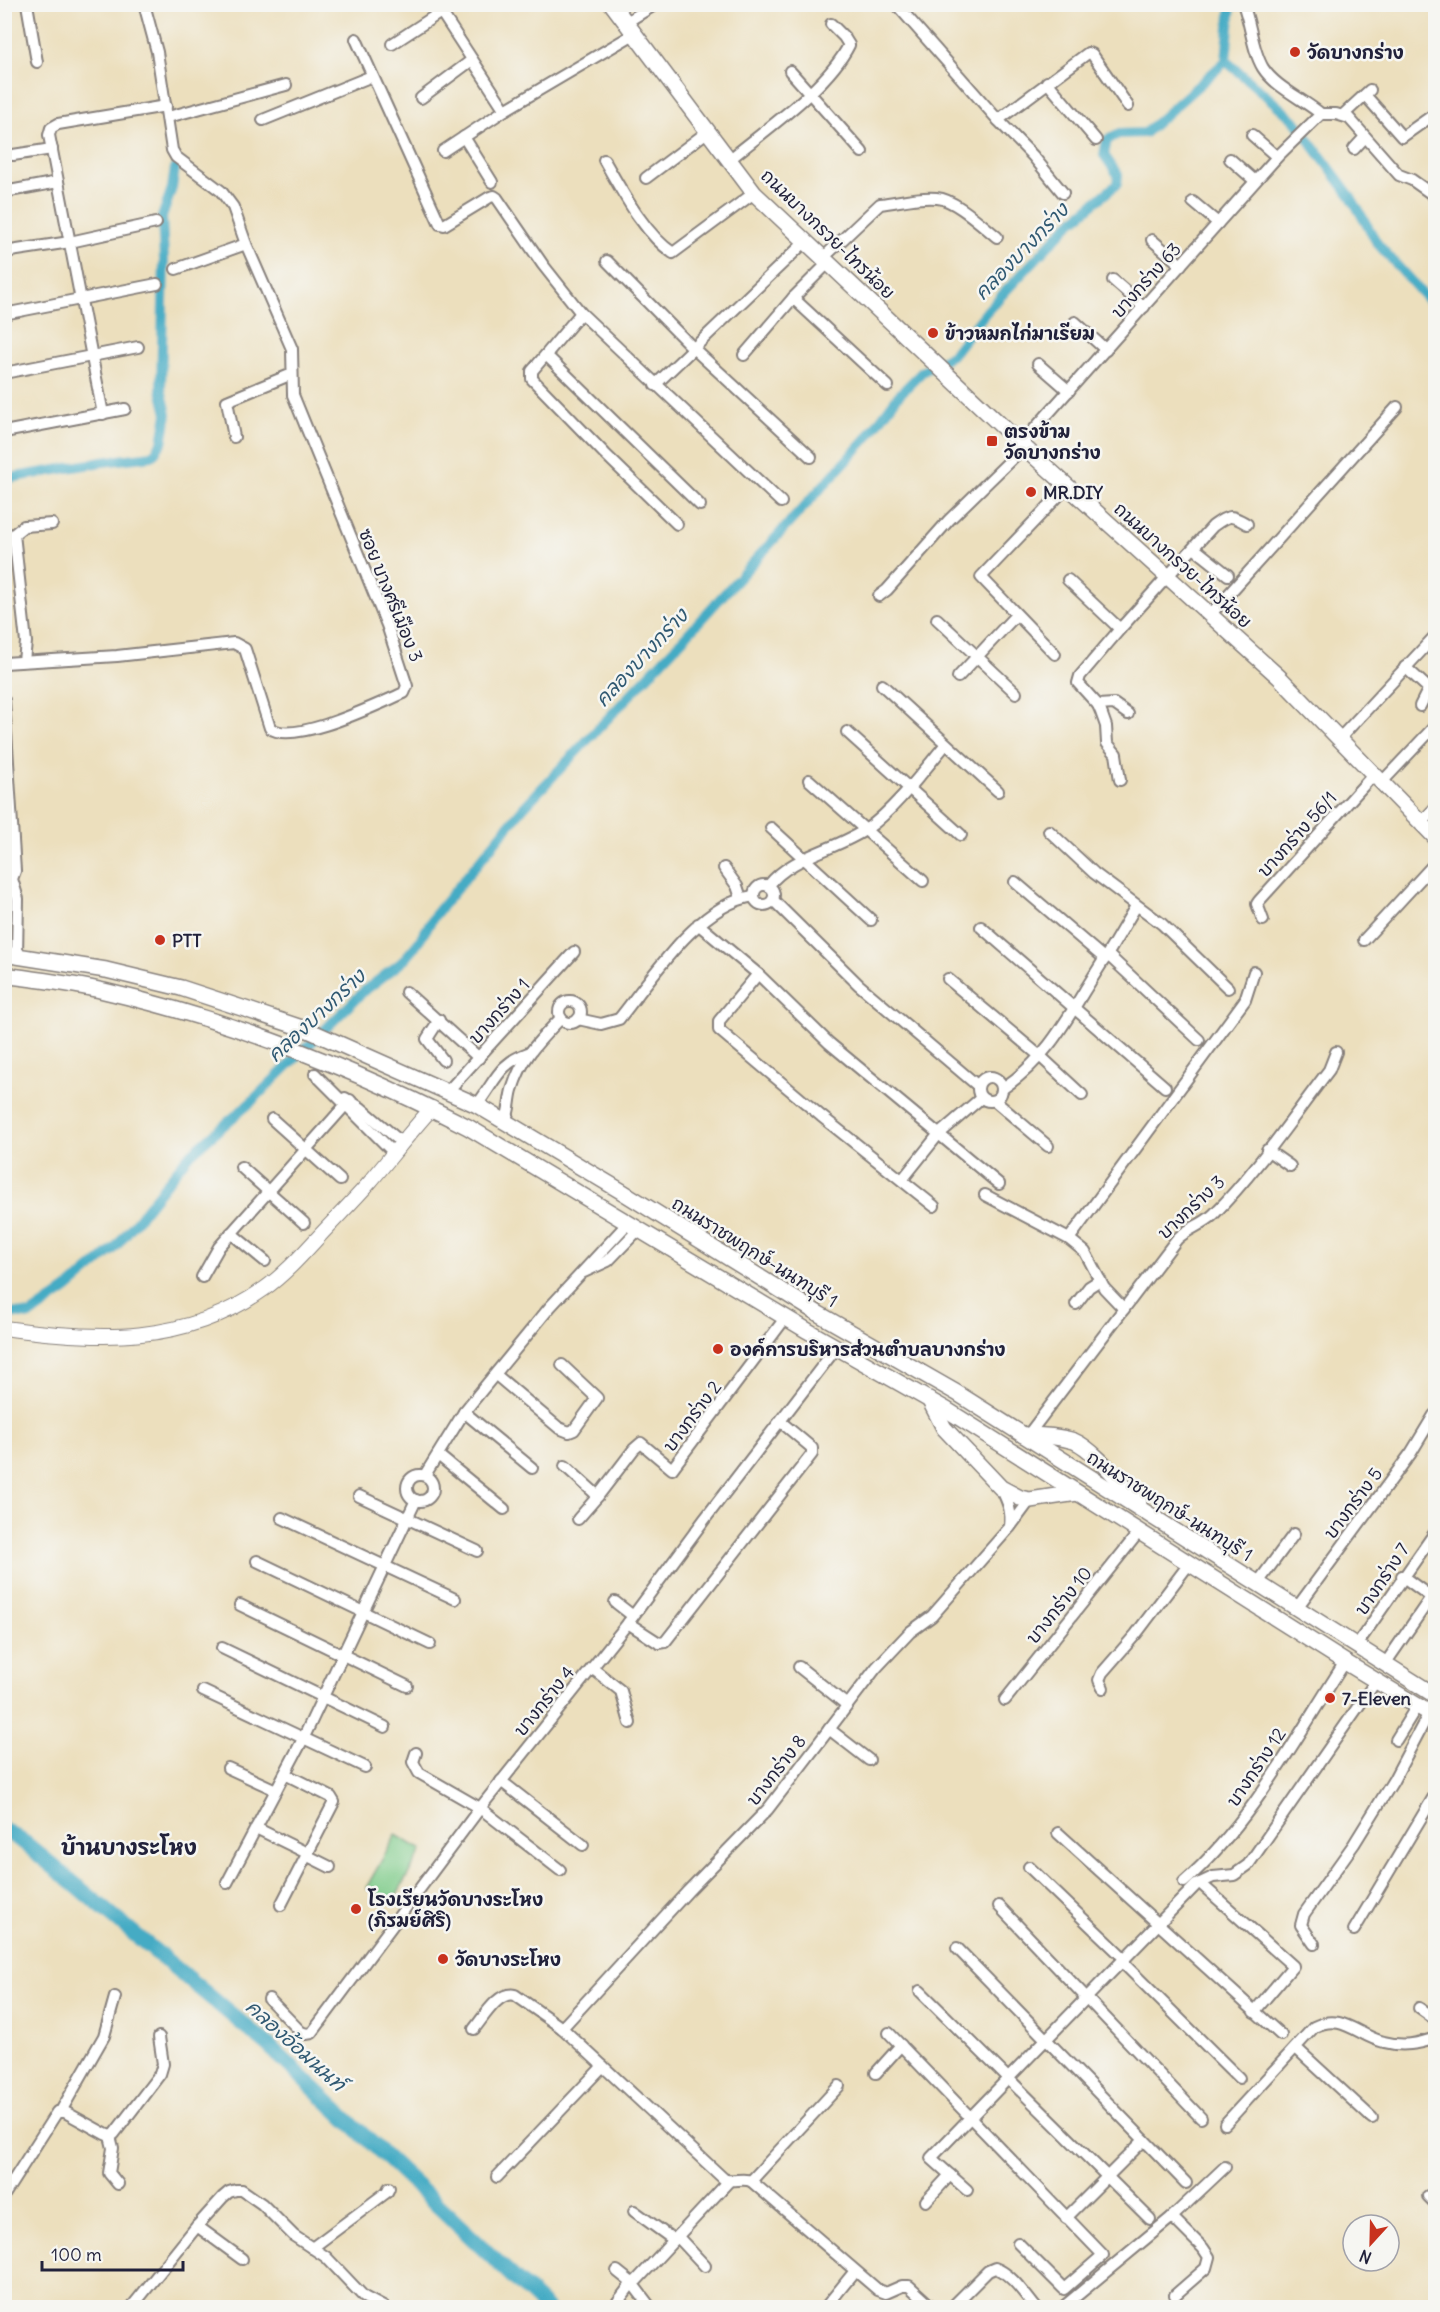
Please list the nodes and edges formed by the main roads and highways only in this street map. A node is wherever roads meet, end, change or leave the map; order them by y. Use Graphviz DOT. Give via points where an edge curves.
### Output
graph roads {
  1 [pos="612,4"];
  2 [pos="1436,838"];
  3 [pos="11,955"];
  4 [pos="4,975"];
  5 [pos="928,1400"];
  6 [pos="1025,1435"];
  7 [pos="1077,1493"];
  8 [pos="1161,1523"];
  9 [pos="1436,1696"];
  10 [pos="1427,1712"];
  1 -- 2 [label="main road, ถนนบางกรวย-ไทรน้อย" via="754,193 1067,487 1279,677"];
  3 -- 6 [label="main road, ถนนราชพฤกษ์-นนทบุรี 1" via="106,970 181,988 308,1030 448,1091"];
  4 -- 5 [label="main road" via="102,990 169,1007 288,1046 432,1108"];
  5 -- 7 [label="main road"];
  5 -- 7 [label="main road" via="952,1437 1001,1488 1030,1500"];
  6 -- 8 [label="main road, ถนนราชพฤกษ์-นนทบุรี 1"];
  6 -- 8 [label="main road" via="1074,1441 1089,1451"];
  7 -- 10 [label="main road"];
  8 -- 9 [label="main road, ถนนราชพฤกษ์-นนทบุรี 1"];
}
